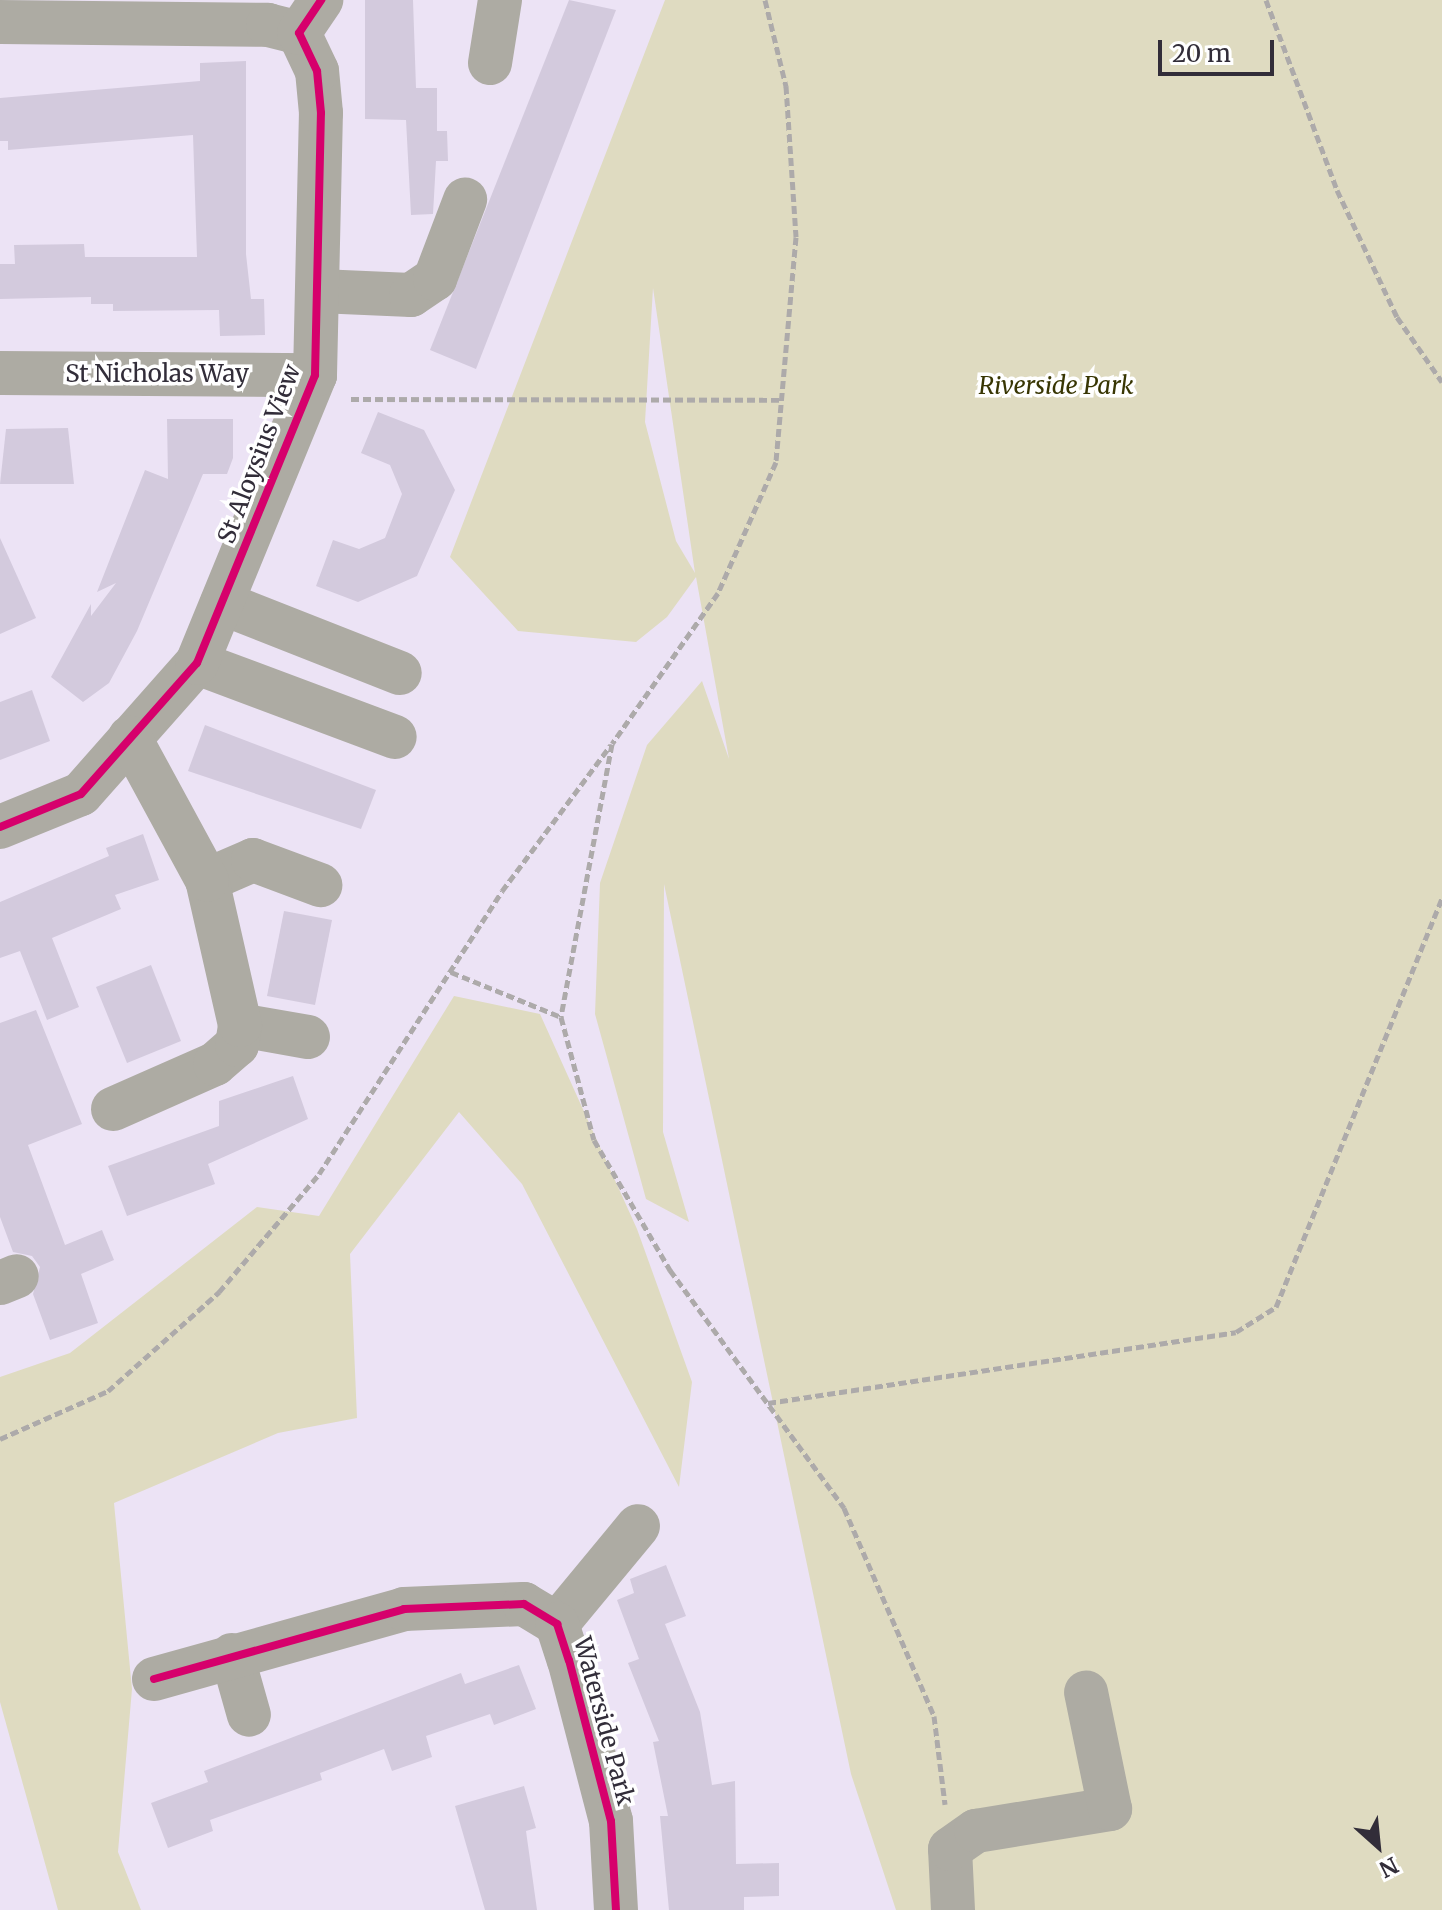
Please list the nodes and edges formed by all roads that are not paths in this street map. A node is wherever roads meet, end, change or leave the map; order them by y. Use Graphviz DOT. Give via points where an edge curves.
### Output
graph roads {
  1 [pos="500,0"];
  2 [pos="24,15"];
  3 [pos="310,16"];
  4 [pos="490,63"];
  5 [pos="465,200"];
  6 [pos="319,291"];
  7 [pos="0,373"];
  8 [pos="310,387"];
  9 [pos="222,603"];
  10 [pos="197,663"];
  11 [pos="400,673"];
  12 [pos="395,737"];
  13 [pos="130,738"];
  14 [pos="0,827"];
  15 [pos="207,880"];
  16 [pos="320,885"];
  17 [pos="240,1025"];
  18 [pos="308,1037"];
  19 [pos="113,1109"];
  20 [pos="638,1526"];
  21 [pos="557,1624"];
  22 [pos="232,1655"];
  23 [pos="154,1679"];
  24 [pos="1086,1692"];
  25 [pos="249,1715"];
  26 [pos="616,1910"];
  27 [pos="953,1910"];
  1 -- 4 [label="street"];
  2 -- 3 [label="street" via="268,25"];
  3 -- 6 [label="street, St Aloysius View" via="321,113"];
  5 -- 6 [label="street" via="435,279 411,295"];
  6 -- 8 [label="street, St Aloysius View"];
  7 -- 8 [label="street, St Nicholas Way"];
  8 -- 9 [label="street, St Aloysius View"];
  9 -- 10 [label="street, St Aloysius View"];
  9 -- 11 [label="street"];
  10 -- 12 [label="street"];
  10 -- 13 [label="street, St Aloysius View"];
  13 -- 14 [label="street, St Aloysius View" via="81,794"];
  13 -- 15 [label="street"];
  15 -- 16 [label="street" via="253,860"];
  15 -- 17 [label="street"];
  17 -- 18 [label="street"];
  17 -- 19 [label="street" via="237,1045"];
  20 -- 21 [label="street"];
  21 -- 22 [label="street, Waterside Park" via="524,1604 404,1609"];
  21 -- 26 [label="street, Waterside Park" via="611,1821"];
  22 -- 23 [label="street, Waterside Park"];
  22 -- 25 [label="street"];
  24 -- 27 [label="street" via="1110,1809 976,1831 950,1849"];
}
